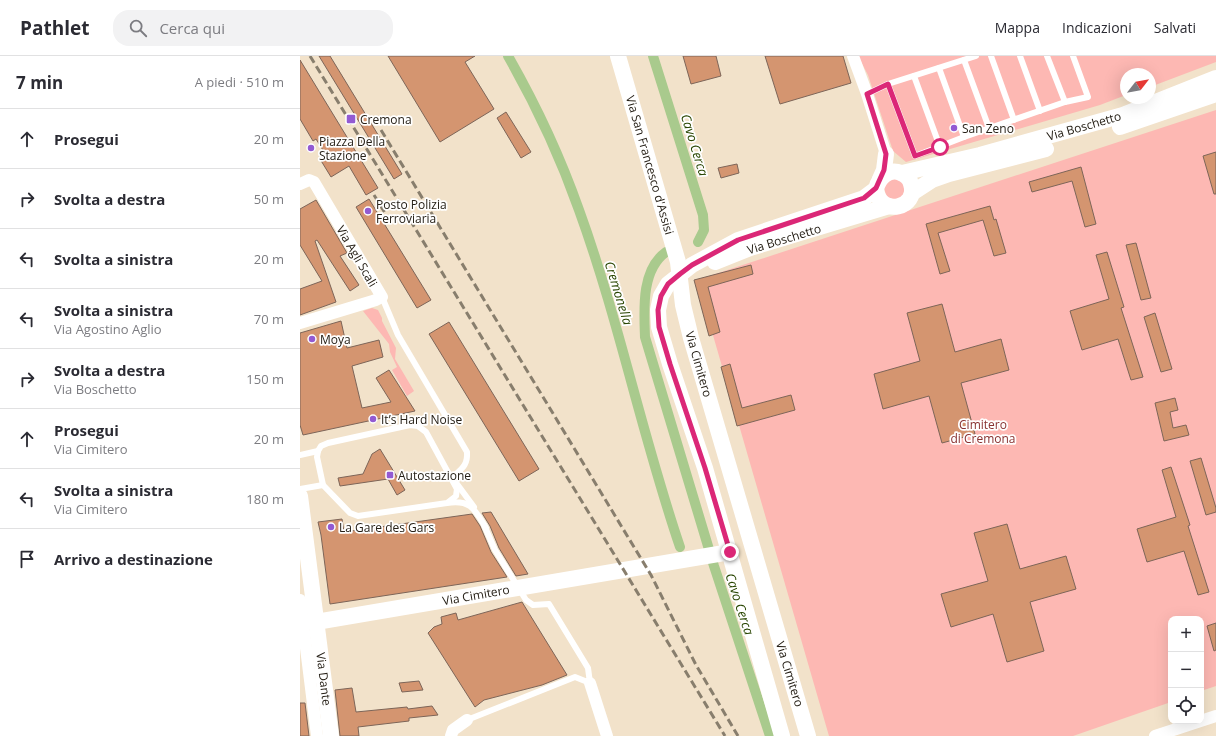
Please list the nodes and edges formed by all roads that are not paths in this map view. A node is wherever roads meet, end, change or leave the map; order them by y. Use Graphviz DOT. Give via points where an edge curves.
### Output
graph roads {
  1 [pos="618,56"];
  2 [pos="852,56"];
  3 [pos="976,56"];
  4 [pos="991,56"];
  5 [pos="1020,56"];
  6 [pos="1047,56"];
  7 [pos="1073,56"];
  8 [pos="964,60"];
  9 [pos="939,68"];
  10 [pos="914,76"];
  11 [pos="1216,78"];
  12 [pos="888,84"];
  13 [pos="867,94"];
  14 [pos="1216,94"];
  15 [pos="1065,102"];
  16 [pos="1040,111"];
  17 [pos="1014,120"];
  18 [pos="989,128"];
  19 [pos="964,136"];
  20 [pos="940,147"];
  21 [pos="886,154"];
  22 [pos="899,172"];
  23 [pos="300,184"];
  24 [pos="878,184"];
  25 [pos="912,193"];
  26 [pos="889,206"];
  27 [pos="680,274"];
  28 [pos="382,298"];
  29 [pos="300,323"];
  30 [pos="318,451"];
  31 [pos="300,455"];
  32 [pos="452,478"];
  33 [pos="324,485"];
  34 [pos="300,488"];
  35 [pos="300,496"];
  36 [pos="447,503"];
  37 [pos="302,526"];
  38 [pos="486,528"];
  39 [pos="730,552"];
  40 [pos="305,571"];
  41 [pos="300,600"];
  42 [pos="316,622"];
  43 [pos="590,684"];
  44 [pos="1216,716"];
  45 [pos="467,720"];
  46 [pos="317,736"];
  47 [pos="331,736"];
  48 [pos="451,736"];
  49 [pos="607,736"];
  50 [pos="782,736"];
  51 [pos="808,736"];
  52 [pos="1155,736"];
  1 -- 27 [label="street, Via San Francesco d'Assisi" via="668,224"];
  2 -- 13 [label="street"];
  3 -- 8 [label="lane"];
  4 -- 17 [label="lane"];
  5 -- 16 [label="lane"];
  6 -- 15 [label="lane"];
  7 -- 15 [label="lane" via="1088,97"];
  8 -- 9 [label="lane"];
  8 -- 18 [label="lane"];
  9 -- 10 [label="lane"];
  9 -- 19 [label="lane"];
  10 -- 12 [label="lane"];
  10 -- 20 [label="lane"];
  11 -- 22 [label="street, Via Boschetto" via="1123,115 980,155"];
  12 -- 13 [label="lane"];
  12 -- 20 [label="lane" via="915,156"];
  13 -- 21 [label="street"];
  14 -- 25 [label="street, Via Boschetto" via="1113,130 949,174 932,180"];
  15 -- 16 [label="lane"];
  16 -- 17 [label="lane"];
  17 -- 18 [label="lane"];
  18 -- 19 [label="lane"];
  19 -- 20 [label="lane"];
  21 -- 22 [label="street" via="891,166"];
  21 -- 24 [label="street" via="884,170"];
  22 -- 24 [label="street, Via Boschetto" via="887,173"];
  22 -- 25 [label="street" via="907,176"];
  23 -- 28 [label="street, Via Agli Scali" via="309,180 314,182"];
  24 -- 26 [label="street" via="880,200"];
  24 -- 27 [label="street, Via Boschetto" via="864,198 738,240"];
  25 -- 26 [label="street, Via Boschetto" via="901,206"];
  26 -- 27 [label="street, Via Boschetto" via="750,248"];
  27 -- 39 [label="street, Via Cimitero" via="668,284 661,296 658,310 659,327"];
  27 -- 51 [label="street, Via Cimitero" via="683,305 691,338"];
  28 -- 29 [label="street, Via Agli Scali"];
  28 -- 32 [label="lane" via="398,335 466,452 467,460"];
  30 -- 31 [label="lane"];
  30 -- 32 [label="lane" via="328,443 414,425 426,432"];
  30 -- 33 [label="lane" via="317,458"];
  32 -- 36 [label="lane" via="457,493 454,499"];
  32 -- 38 [label="lane" via="479,513"];
  33 -- 34 [label="lane"];
  33 -- 36 [label="lane" via="350,513 358,516"];
  35 -- 37 [label="street, Via Dante"];
  36 -- 38 [label="lane" via="459,501 468,505"];
  37 -- 40 [label="street, Via Dante"];
  38 -- 43 [label="lane" via="495,550 526,600 533,605 549,604 588,668"];
  39 -- 42 [label="street, Via Cimitero"];
  39 -- 50 [label="street, Via Cimitero"];
  40 -- 42 [label="street, Via Dante"];
  41 -- 42 [label="street, Via Dante"];
  42 -- 46 [label="street, Via Dante"];
  42 -- 47 [label="street, Via Dante"];
  43 -- 45 [label="lane" via="575,678"];
  43 -- 49 [label="street"];
  44 -- 52 [label="street"];
  45 -- 48 [label="street" via="453,730"];
}
